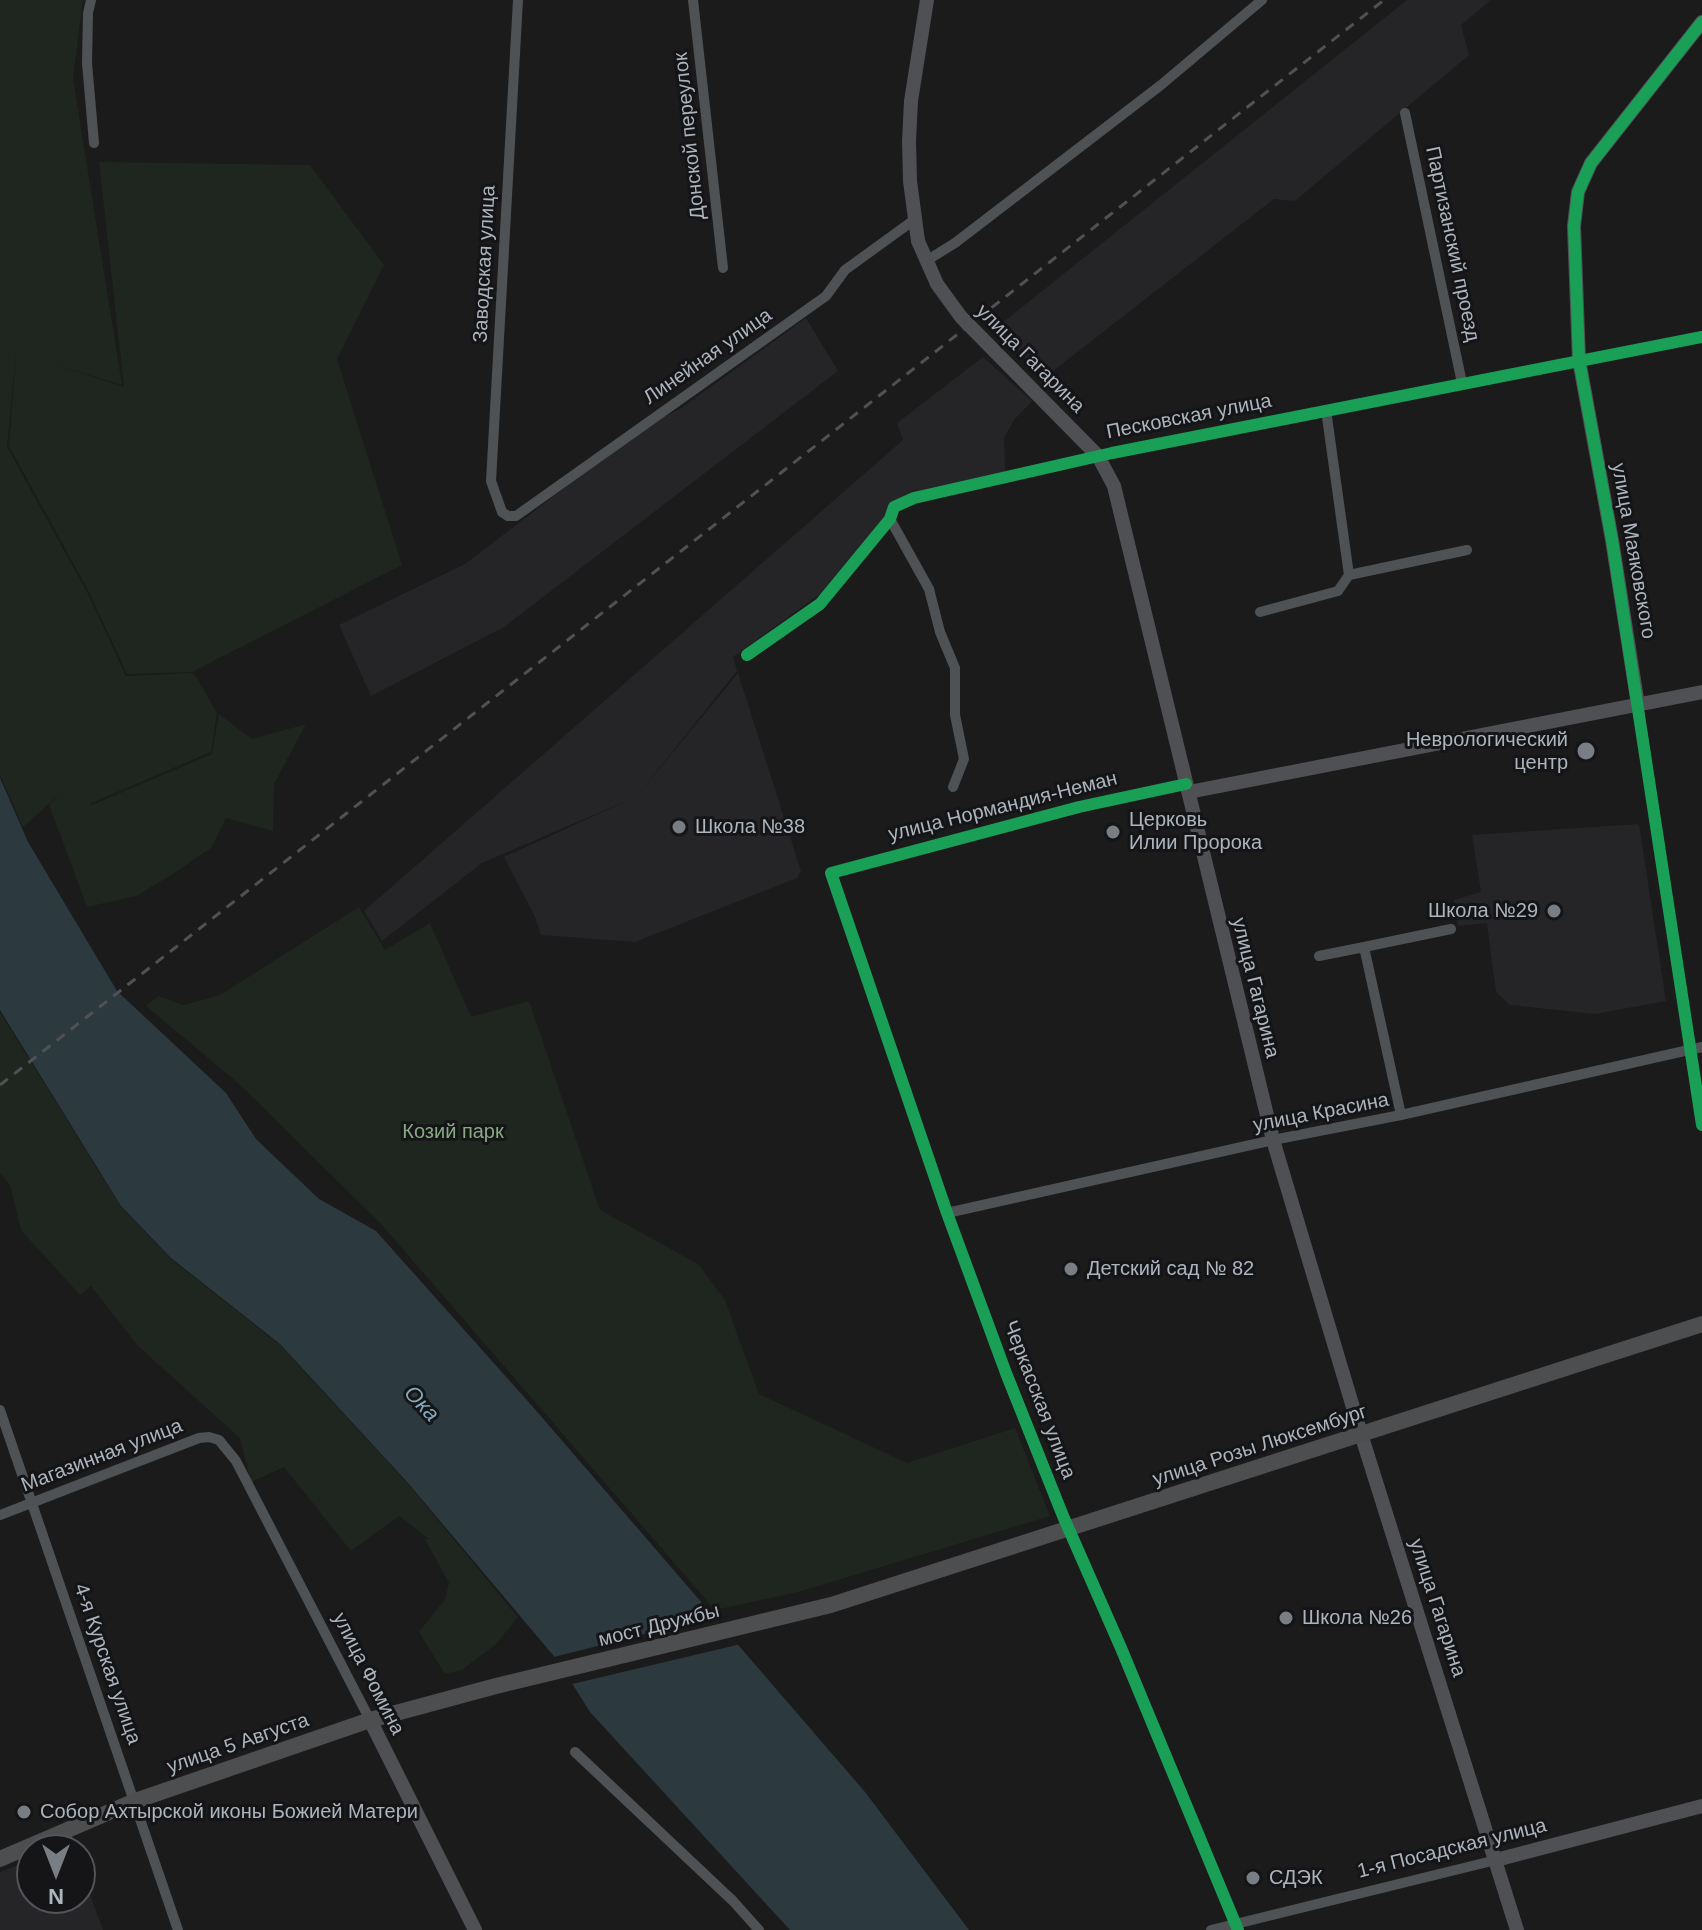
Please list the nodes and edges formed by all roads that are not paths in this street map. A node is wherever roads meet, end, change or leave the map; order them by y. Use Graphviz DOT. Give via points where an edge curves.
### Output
graph roads {
  1 [pos="91,0"];
  2 [pos="518,0"];
  3 [pos="693,0"];
  4 [pos="927,0"];
  5 [pos="1262,0"];
  6 [pos="1702,22"];
  7 [pos="1405,113"];
  8 [pos="94,143"];
  9 [pos="914,220"];
  10 [pos="926,261"];
  11 [pos="723,268"];
  12 [pos="1702,337"];
  13 [pos="1579,360"];
  14 [pos="1462,383"];
  15 [pos="1326,410"];
  16 [pos="1098,456"];
  17 [pos="516,516"];
  18 [pos="890,519"];
  19 [pos="1467,550"];
  20 [pos="1349,575"];
  21 [pos="1260,612"];
  22 [pos="747,655"];
  23 [pos="1702,692"];
  24 [pos="1638,705"];
  25 [pos="953,787"];
  26 [pos="1188,788"];
  27 [pos="831,873"];
  28 [pos="1451,929"];
  29 [pos="1364,947"];
  30 [pos="1319,956"];
  31 [pos="1702,1047"];
  32 [pos="1690,1049"];
  33 [pos="1401,1115"];
  34 [pos="1702,1125"];
  35 [pos="1273,1140"];
  36 [pos="947,1213"];
  37 [pos="1702,1324"];
  38 [pos="0,1410"];
  39 [pos="1361,1434"];
  40 [pos="219,1440"];
  41 [pos="33,1502"];
  42 [pos="0,1515"];
  43 [pos="1069,1529"];
  44 [pos="831,1605"];
  45 [pos="496,1686"];
  46 [pos="370,1720"];
  47 [pos="575,1752"];
  48 [pos="135,1801"];
  49 [pos="1702,1806"];
  50 [pos="0,1859"];
  51 [pos="1496,1860"];
  52 [pos="1237,1927"];
  53 [pos="178,1930"];
  54 [pos="475,1930"];
  55 [pos="759,1930"];
  56 [pos="1211,1930"];
  57 [pos="1517,1930"];
  1 -- 8 [label="street" via="87,63"];
  2 -- 17 [label="street, Заводская улица" via="491,481 502,512"];
  3 -- 11 [label="street, Донской переулок"];
  4 -- 9 [label="street, улица Гагарина" via="911,101"];
  5 -- 10 [label="street" via="1161,85"];
  6 -- 13 [label="street, улица Маяковского" via="1591,163 1578,192 1574,226"];
  7 -- 14 [label="street, Партизанский проезд"];
  9 -- 10 [label="street, улица Гагарина"];
  9 -- 17 [label="street, Линейная улица" via="845,270 826,296"];
  10 -- 16 [label="street, улица Гагарина" via="961,317"];
  12 -- 13 [label="street, Песковская улица"];
  13 -- 14 [label="street, Песковская улица"];
  13 -- 24 [label="street, улица Маяковского"];
  14 -- 15 [label="street, Песковская улица"];
  15 -- 16 [label="street, Песковская улица"];
  15 -- 20 [label="street"];
  16 -- 18 [label="street, Песковская улица" via="914,498 894,507"];
  16 -- 26 [label="street, улица Гагарина" via="1114,486"];
  18 -- 22 [label="street, Песковская улица" via="820,604"];
  18 -- 25 [label="street" via="929,589 955,668 955,715 964,759"];
  19 -- 20 [label="street"];
  20 -- 21 [label="street" via="1338,591"];
  23 -- 24 [label="street, улица Нормандия-Неман"];
  24 -- 26 [label="street, улица Нормандия-Неман"];
  24 -- 32 [label="street, улица Маяковского"];
  26 -- 27 [label="street, улица Нормандия-Неман" via="1066,810"];
  26 -- 35 [label="street, улица Гагарина"];
  27 -- 36 [label="street, Черкасская улица"];
  28 -- 29 [label="street"];
  29 -- 30 [label="street"];
  29 -- 33 [label="street"];
  31 -- 32 [label="street, улица Красина"];
  32 -- 33 [label="street, улица Красина"];
  32 -- 34 [label="street, улица Маяковского"];
  33 -- 35 [label="street, улица Красина"];
  35 -- 36 [label="street, улица Красина"];
  35 -- 39 [label="street, улица Гагарина"];
  36 -- 43 [label="street, Черкасская улица"];
  37 -- 39 [label="main road, улица Розы Люксембург"];
  38 -- 41 [label="street, 4-я Курская улица"];
  39 -- 43 [label="main road, улица Розы Люксембург"];
  39 -- 51 [label="street, улица Гагарина"];
  40 -- 41 [label="street, Магазинная улица" via="199,1438"];
  40 -- 46 [label="street, улица Фомина" via="236,1461"];
  41 -- 42 [label="street, Магазинная улица"];
  41 -- 48 [label="street, 4-я Курская улица"];
  43 -- 44 [label="main road, улица Розы Люксембург"];
  43 -- 52 [label="street, Черкасская улица"];
  44 -- 45 [label="main road, мост Дружбы"];
  45 -- 46 [label="main road, улица 5 Августа"];
  46 -- 48 [label="main road, улица 5 Августа"];
  46 -- 54 [label="street, улица Фомина"];
  47 -- 55 [label="street"];
  48 -- 50 [label="main road, улица 5 Августа"];
  48 -- 53 [label="street, 4-я Курская улица"];
  49 -- 51 [label="street, 1-я Посадская улица"];
  51 -- 52 [label="street, 1-я Посадская улица"];
  51 -- 57 [label="street, улица Гагарина"];
  52 -- 56 [label="street, 1-я Посадская улица"];
}
